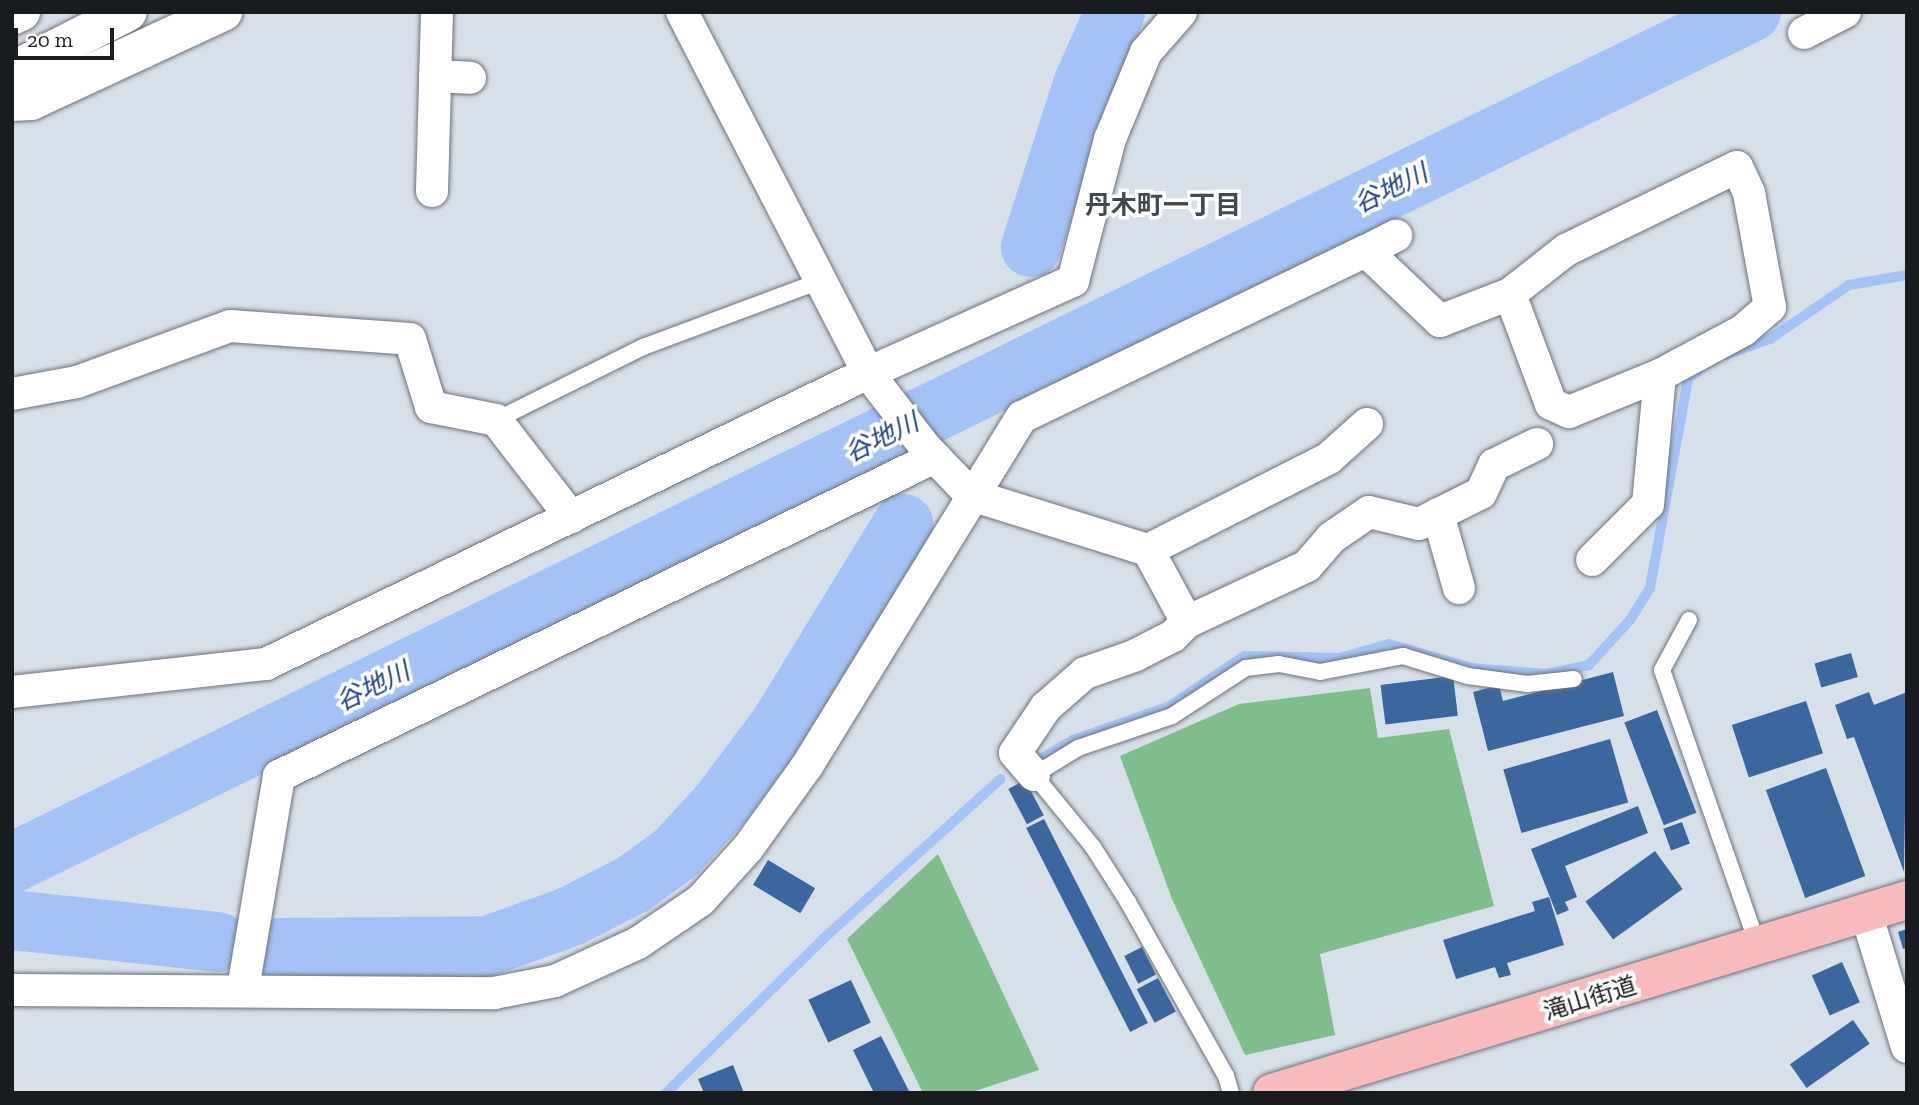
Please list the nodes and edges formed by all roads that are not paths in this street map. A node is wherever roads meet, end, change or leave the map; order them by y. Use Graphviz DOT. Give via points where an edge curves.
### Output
graph roads {
  1 [pos="21,12"];
  2 [pos="128,12"];
  3 [pos="223,12"];
  4 [pos="437,12"];
  5 [pos="682,12"];
  6 [pos="1181,12"];
  7 [pos="1845,12"];
  8 [pos="12,16"];
  9 [pos="1804,33"];
  10 [pos="12,71"];
  11 [pos="435,76"];
  12 [pos="470,78"];
  13 [pos="12,102"];
  14 [pos="432,191"];
  15 [pos="1396,236"];
  16 [pos="1366,251"];
  17 [pos="820,281"];
  18 [pos="1510,294"];
  19 [pos="1660,375"];
  20 [pos="874,382"];
  21 [pos="12,394"];
  22 [pos="496,420"];
  23 [pos="1367,424"];
  24 [pos="1537,444"];
  25 [pos="930,453"];
  26 [pos="971,495"];
  27 [pos="1438,514"];
  28 [pos="570,517"];
  29 [pos="1148,550"];
  30 [pos="1591,560"];
  31 [pos="1459,588"];
  32 [pos="1689,620"];
  33 [pos="1187,622"];
  34 [pos="1574,679"];
  35 [pos="12,692"];
  36 [pos="1034,775"];
  37 [pos="1907,900"];
  38 [pos="1866,912"];
  39 [pos="1758,946"];
  40 [pos="243,989"];
  41 [pos="12,990"];
  42 [pos="1907,1047"];
  43 [pos="1231,1093"];
  44 [pos="1272,1093"];
  1 -- 8 [label="main road"];
  2 -- 10 [label="main road"];
  3 -- 13 [label="main road" via="31,101"];
  4 -- 11 [label="street"];
  5 -- 17 [label="street"];
  6 -- 20 [label="street" via="1146,52 1110,139 1073,281"];
  7 -- 9 [label="street"];
  11 -- 12 [label="street"];
  11 -- 14 [label="street"];
  15 -- 16 [label="street"];
  16 -- 18 [label="street" via="1440,321"];
  16 -- 26 [label="street" via="1022,416"];
  17 -- 20 [label="street"];
  17 -- 22 [label="lane" via="643,347"];
  18 -- 19 [label="street" via="1552,404 1569,412"];
  18 -- 19 [label="street" via="1566,250 1737,167 1749,193 1770,307 1744,330"];
  19 -- 30 [label="street" via="1648,503"];
  20 -- 25 [label="street"];
  20 -- 28 [label="street"];
  21 -- 22 [label="street" via="77,382 230,326 410,339 430,407"];
  22 -- 28 [label="street"];
  23 -- 29 [label="street" via="1329,458"];
  24 -- 27 [label="street" via="1494,465 1480,493"];
  25 -- 26 [label="street"];
  25 -- 40 [label="street" via="279,776"];
  26 -- 29 [label="street"];
  26 -- 40 [label="street" via="807,766 748,848 701,900 648,936 555,981 495,993"];
  27 -- 31 [label="street"];
  27 -- 33 [label="street" via="1419,524 1369,512 1331,538 1307,566"];
  28 -- 35 [label="street" via="267,664"];
  29 -- 33 [label="street"];
  32 -- 39 [label="lane" via="1662,670"];
  33 -- 36 [label="street" via="1173,636 1134,656 1085,674 1046,706 1015,753"];
  34 -- 36 [label="lane" via="1527,684 1479,678 1403,656 1320,671 1279,664 1246,668 1172,716 1078,748"];
  36 -- 43 [label="lane" via="1093,848 1128,902 1226,1076"];
  37 -- 38 [label="highway, 滝山街道"];
  38 -- 39 [label="highway, 滝山街道"];
  38 -- 42 [label="street"];
  39 -- 44 [label="highway, 滝山街道"];
  40 -- 41 [label="street"];
}
